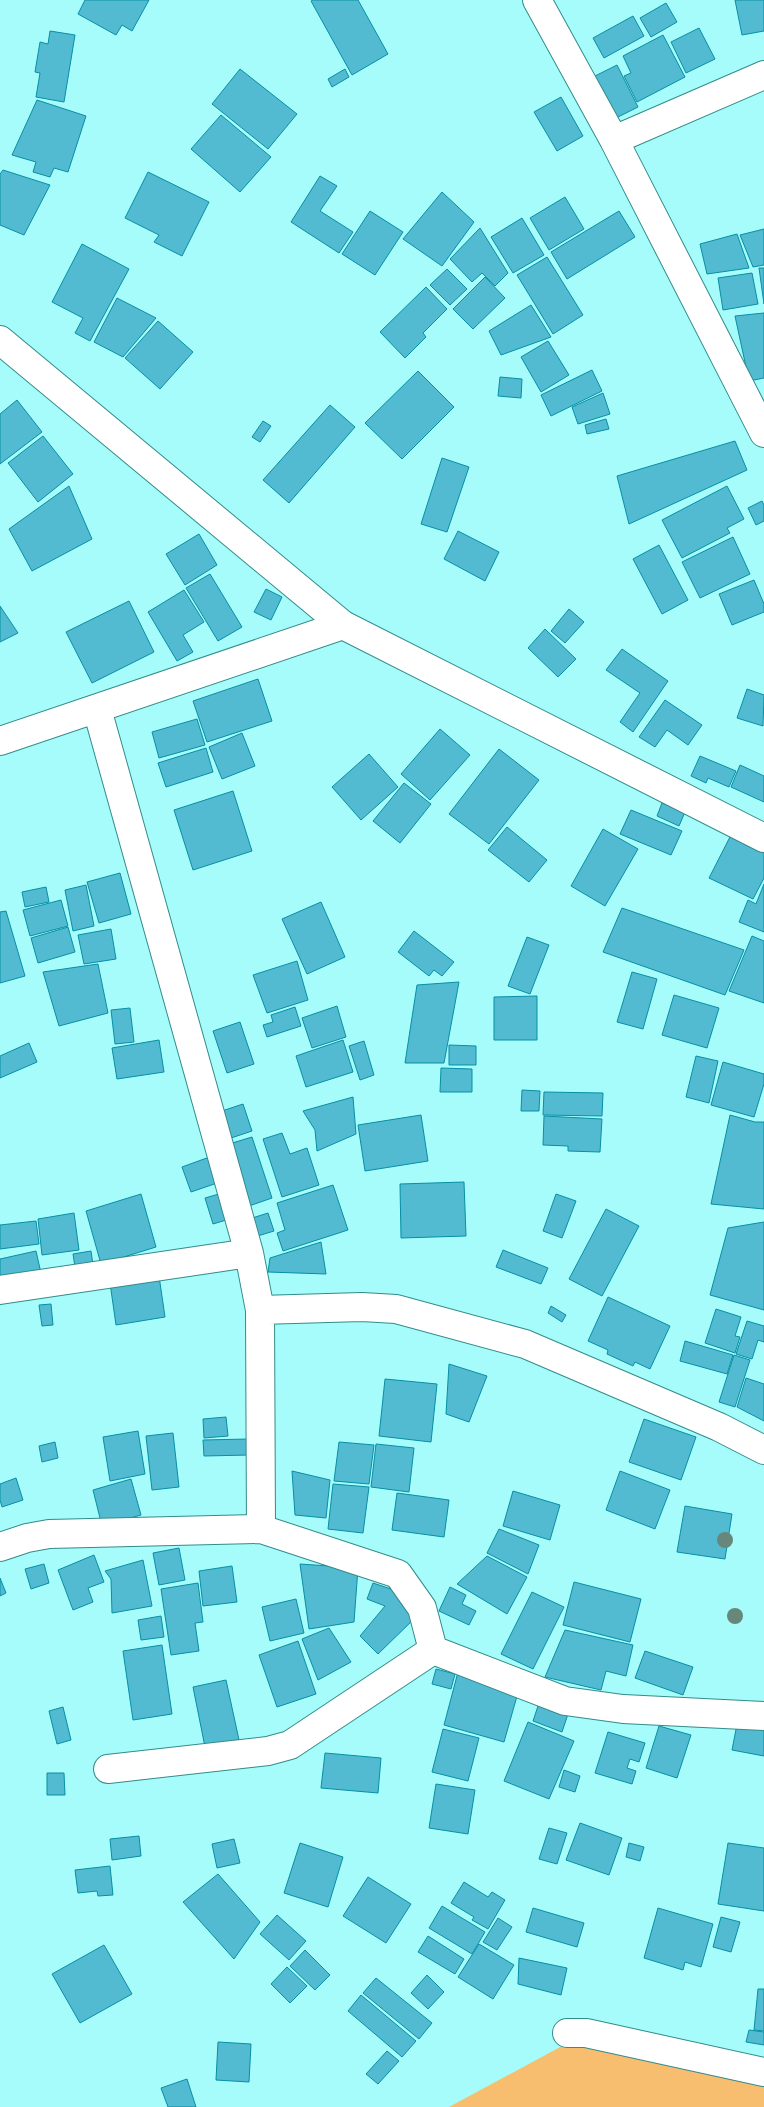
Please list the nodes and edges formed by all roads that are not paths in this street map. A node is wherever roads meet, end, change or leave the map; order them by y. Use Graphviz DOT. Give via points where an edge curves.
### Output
graph roads {
  1 [pos="537,0"];
  2 [pos="764,75"];
  3 [pos="614,140"];
  4 [pos="0,340"];
  5 [pos="764,433"];
  6 [pos="343,625"];
  7 [pos="96,709"];
  8 [pos="0,742"];
  9 [pos="764,838"];
  10 [pos="248,1253"];
  11 [pos="0,1290"];
  12 [pos="260,1310"];
  13 [pos="764,1450"];
  14 [pos="261,1529"];
  15 [pos="0,1547"];
  16 [pos="433,1650"];
  17 [pos="764,1716"];
  18 [pos="108,1769"];
  19 [pos="567,2033"];
  20 [pos="764,2072"];
  1 -- 3 [label="street"];
  2 -- 3 [label="street"];
  3 -- 5 [label="street"];
  4 -- 6 [label="street"];
  6 -- 7 [label="street"];
  6 -- 9 [label="street"];
  7 -- 8 [label="street"];
  7 -- 10 [label="street"];
  10 -- 11 [label="street"];
  10 -- 12 [label="street"];
  12 -- 13 [label="street" via="396,1309 525,1344 719,1427"];
  12 -- 14 [label="street"];
  14 -- 15 [label="street" via="49,1534"];
  14 -- 16 [label="street" via="398,1574 422,1608"];
  16 -- 17 [label="street" via="565,1701 623,1709"];
  16 -- 18 [label="street" via="290,1745 268,1751"];
  19 -- 20 [label="street" via="586,2033"];
}
